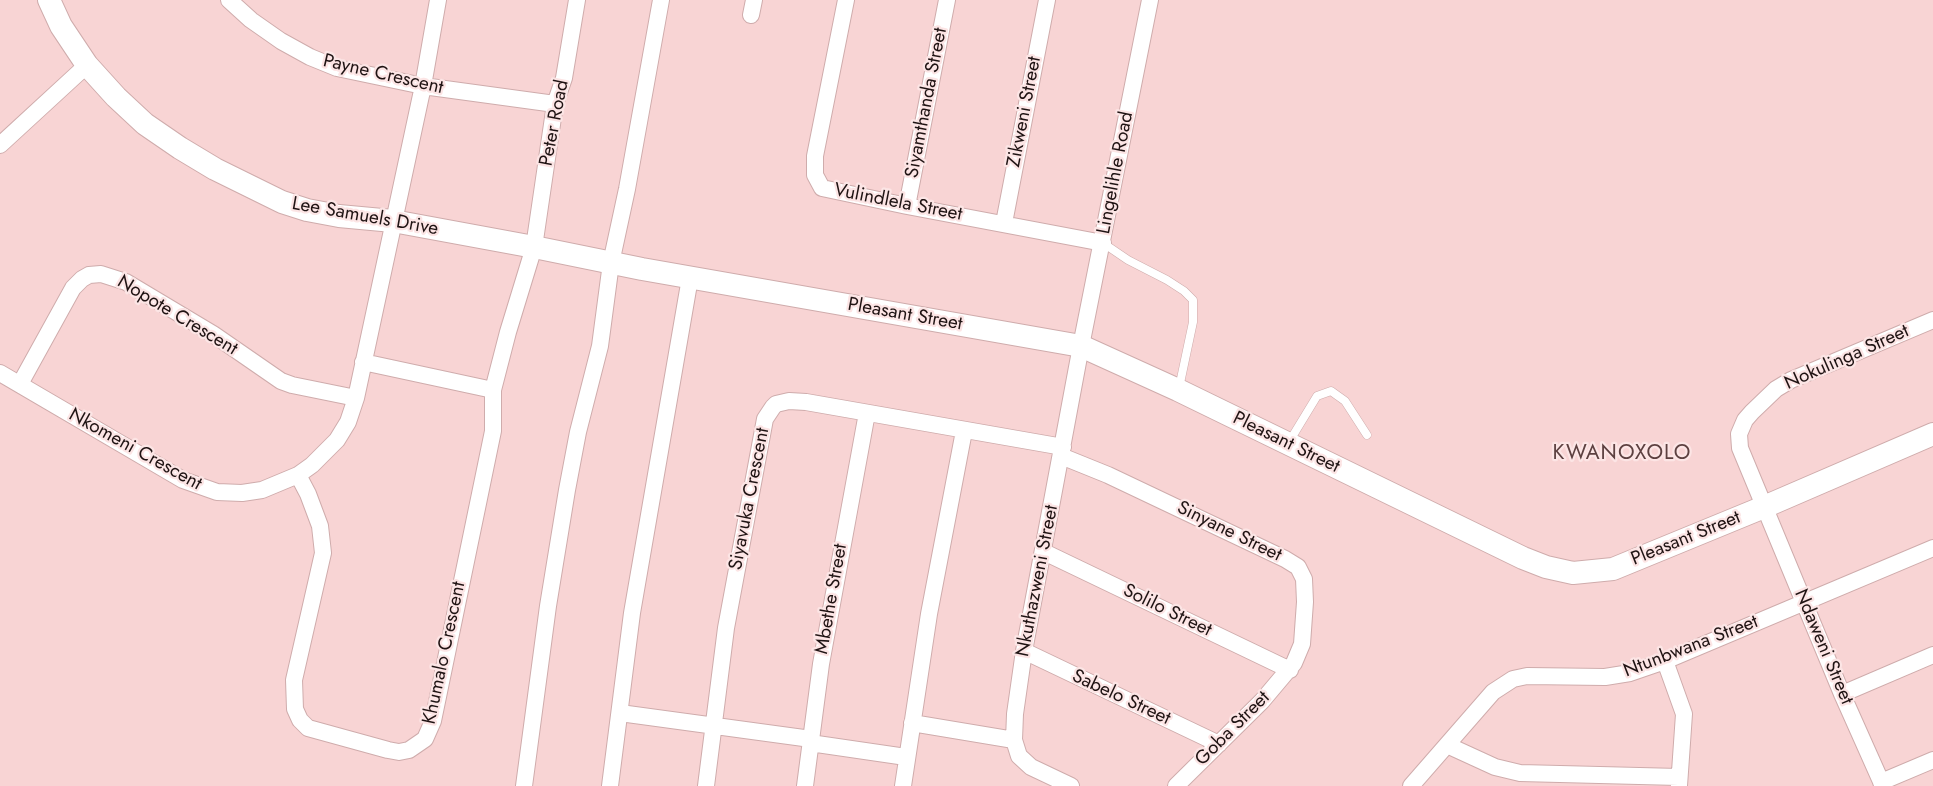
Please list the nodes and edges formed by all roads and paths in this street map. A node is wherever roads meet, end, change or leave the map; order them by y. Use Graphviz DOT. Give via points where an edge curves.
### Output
graph roads {
  1 [pos="49,0"];
  2 [pos="229,0"];
  3 [pos="438,0"];
  4 [pos="578,0"];
  5 [pos="661,0"];
  6 [pos="846,0"];
  7 [pos="947,0"];
  8 [pos="1047,0"];
  9 [pos="1150,0"];
  10 [pos="87,65"];
  11 [pos="423,86"];
  12 [pos="555,104"];
  13 [pos="0,145"];
  14 [pos="907,206"];
  15 [pos="393,222"];
  16 [pos="1004,223"];
  17 [pos="1103,243"];
  18 [pos="534,247"];
  19 [pos="611,263"];
  20 [pos="690,278"];
  21 [pos="1933,320"];
  22 [pos="1082,346"];
  23 [pos="363,362"];
  24 [pos="0,373"];
  25 [pos="20,384"];
  26 [pos="494,390"];
  27 [pos="1178,390"];
  28 [pos="356,398"];
  29 [pos="867,413"];
  30 [pos="964,431"];
  31 [pos="1933,434"];
  32 [pos="1367,435"];
  33 [pos="1288,444"];
  34 [pos="1062,451"];
  35 [pos="298,475"];
  36 [pos="1764,507"];
  37 [pos="1933,548"];
  38 [pos="1044,552"];
  39 [pos="1804,602"];
  40 [pos="1024,651"];
  41 [pos="1933,654"];
  42 [pos="1665,661"];
  43 [pos="1290,670"];
  44 [pos="1842,694"];
  45 [pos="620,713"];
  46 [pos="912,723"];
  47 [pos="714,727"];
  48 [pos="1014,740"];
  49 [pos="810,741"];
  50 [pos="1219,744"];
  51 [pos="1448,745"];
  52 [pos="906,757"];
  53 [pos="1933,760"];
  54 [pos="1679,782"];
  55 [pos="1882,784"];
  56 [pos="524,786"];
  57 [pos="610,786"];
  58 [pos="706,786"];
  59 [pos="805,786"];
  60 [pos="904,786"];
  61 [pos="1071,786"];
  62 [pos="1176,786"];
  63 [pos="1411,786"];
  1 -- 10 [label="street, Lee Samuels Drive"];
  2 -- 11 [label="street, Payne Crescent" via="251,20 310,57 337,68"];
  3 -- 11 [label="street, Nkomeni Crescent"];
  4 -- 12 [label="street, Peter Road" via="564,78"];
  5 -- 19 [label="street"];
  6 -- 14 [label="street, Vulindlela Street" via="815,156 815,175 822,188"];
  7 -- 14 [label="street, Siyamthanda Street"];
  8 -- 16 [label="street, Zikweni Street"];
  9 -- 17 [label="street, Lingelihle Road"];
  10 -- 13 [label="street"];
  10 -- 15 [label="street, Lee Samuels Drive" via="145,124 180,148 253,188 308,210"];
  11 -- 12 [label="street, Payne Crescent"];
  11 -- 15 [label="street, Nkomeni Crescent"];
  12 -- 18 [label="street, Peter Road"];
  14 -- 16 [label="street, Vulindlela Street"];
  15 -- 18 [label="street, Lee Samuels Drive"];
  15 -- 23 [label="street, Nkomeni Crescent"];
  16 -- 17 [label="street, Vulindlela Street"];
  17 -- 22 [label="street, Lingelihle Road"];
  17 -- 27 [label="lane" via="1167,280 1194,300"];
  18 -- 19 [label="street, Lee Samuels Drive"];
  18 -- 26 [label="street, Khumalo Crescent"];
  19 -- 20 [label="street, Pleasant Street"];
  19 -- 56 [label="street" via="600,346 567,490"];
  20 -- 22 [label="street, Pleasant Street"];
  20 -- 45 [label="street" via="632,613"];
  21 -- 36 [label="street, Nokulinga Street" via="1791,380 1752,412 1740,427 1739,441"];
  22 -- 27 [label="street, Pleasant Street"];
  22 -- 34 [label="street, Nkuthazweni Street"];
  23 -- 26 [label="street"];
  23 -- 28 [label="street, Nkomeni Crescent"];
  24 -- 25 [label="street, Nkomeni Crescent"];
  25 -- 28 [label="street, Nopote Crescent" via="73,288 90,275 101,274 126,282 213,334 281,381"];
  25 -- 35 [label="street, Nkomeni Crescent" via="199,487 242,493 262,490"];
  26 -- 35 [label="street, Khumalo Crescent" via="493,431 433,721 425,739 409,750 388,750 308,728 295,708 294,680 322,553 320,526"];
  27 -- 33 [label="street, Pleasant Street"];
  28 -- 35 [label="street, Nkomeni Crescent" via="348,422 337,440"];
  29 -- 30 [label="street, Siyavuka Crescent"];
  29 -- 47 [label="street, Siyavuka Crescent" via="789,401 776,404 765,419 726,628"];
  29 -- 49 [label="street, Mbethe Street"];
  30 -- 34 [label="street, Siyavuka Crescent"];
  30 -- 46 [label="street" via="938,560"];
  31 -- 36 [label="street, Pleasant Street"];
  32 -- 33 [label="lane" via="1345,401 1331,392 1317,396"];
  33 -- 36 [label="street, Pleasant Street" via="1523,558 1574,573 1613,569"];
  34 -- 38 [label="street, Nkuthazweni Street"];
  34 -- 43 [label="street, Sinyane Street" via="1298,567 1306,586 1302,644"];
  36 -- 39 [label="street, Ndaweni Street"];
  37 -- 39 [label="street, Ntunbwana Street"];
  38 -- 40 [label="street, Nkuthazweni Street"];
  38 -- 43 [label="street, Solilo Street"];
  39 -- 42 [label="street, Ntunbwana Street"];
  39 -- 44 [label="street, Ndaweni Street"];
  40 -- 48 [label="street, Nkuthazweni Street"];
  40 -- 50 [label="street, Sabelo Street"];
  41 -- 44 [label="street"];
  42 -- 51 [label="street, Ntunbwana Street" via="1618,676 1513,678 1493,692"];
  42 -- 54 [label="street" via="1684,714"];
  43 -- 50 [label="street, Goba Street"];
  44 -- 55 [label="street, Ndaweni Street"];
  45 -- 47 [label="street"];
  45 -- 57 [label="street"];
  46 -- 48 [label="street"];
  46 -- 52 [label="street"];
  47 -- 49 [label="street"];
  47 -- 58 [label="street, Siyavuka Crescent"];
  48 -- 61 [label="street, Nkuthazweni Street" via="1024,762"];
  49 -- 52 [label="street"];
  49 -- 59 [label="street, Mbethe Street"];
  50 -- 62 [label="street, Goba Street"];
  51 -- 54 [label="street" via="1495,767 1520,773"];
  51 -- 63 [label="street, Ntunbwana Street"];
  52 -- 60 [label="street"];
  53 -- 55 [label="street"];
}
